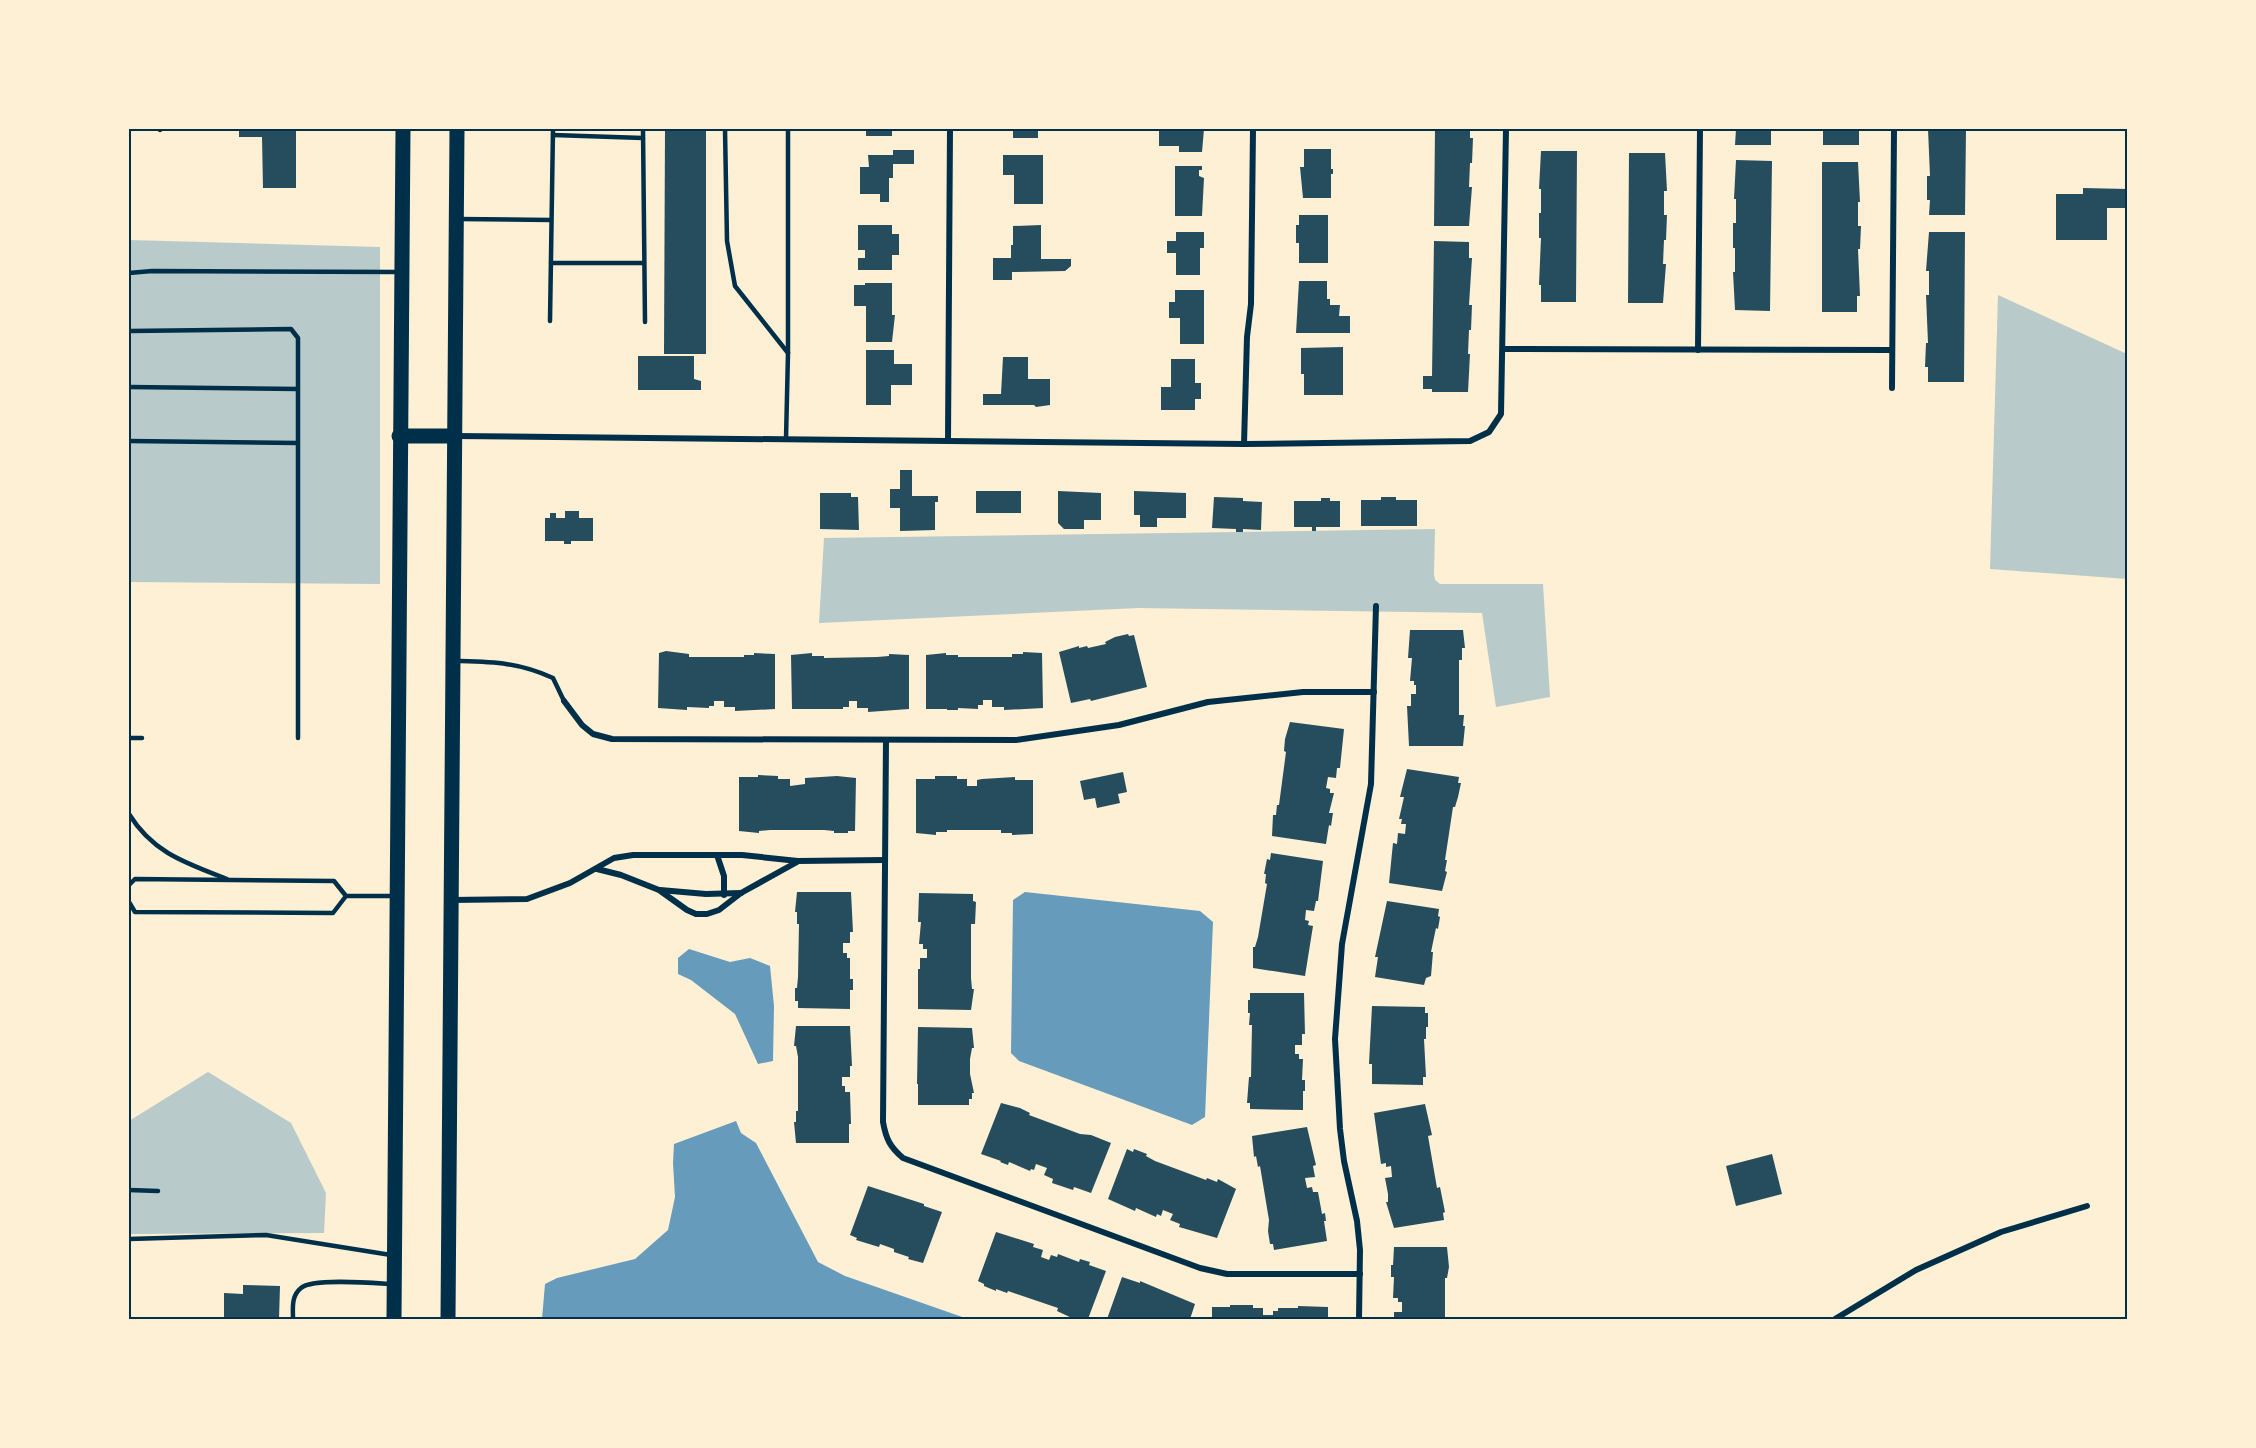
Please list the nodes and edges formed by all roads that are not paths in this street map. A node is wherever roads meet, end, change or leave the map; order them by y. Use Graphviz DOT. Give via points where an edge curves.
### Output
graph roads {
  1 [pos="403,129"];
  2 [pos="446,129"];
  3 [pos="457,129"];
  4 [pos="553,129"];
  5 [pos="643,129"];
  6 [pos="725,129"];
  7 [pos="788,129"];
  8 [pos="950,129"];
  9 [pos="1253,129"];
  10 [pos="1506,129"];
  11 [pos="1700,129"];
  12 [pos="1894,129"];
  13 [pos="553,135"];
  14 [pos="643,138"];
  15 [pos="456,153"];
  16 [pos="456,219"];
  17 [pos="551,220"];
  18 [pos="551,263"];
  19 [pos="644,263"];
  20 [pos="401,272"];
  21 [pos="129,273"];
  22 [pos="550,321"];
  23 [pos="645,322"];
  24 [pos="129,331"];
  25 [pos="1503,349"];
  26 [pos="1698,350"];
  27 [pos="1892,350"];
  28 [pos="788,353"];
  29 [pos="129,387"];
  30 [pos="1892,388"];
  31 [pos="298,389"];
  32 [pos="399,436"];
  33 [pos="454,436"];
  34 [pos="786,439"];
  35 [pos="948,440"];
  36 [pos="129,441"];
  37 [pos="298,443"];
  38 [pos="1244,444"];
  39 [pos="1376,606"];
  40 [pos="453,661"];
  41 [pos="1374,692"];
  42 [pos="564,701"];
  43 [pos="129,738"];
  44 [pos="142,738"];
  45 [pos="298,738"];
  46 [pos="886,740"];
  47 [pos="129,814"];
  48 [pos="717,855"];
  49 [pos="885,860"];
  50 [pos="798,861"];
  51 [pos="597,869"];
  52 [pos="229,880"];
  53 [pos="129,885"];
  54 [pos="659,890"];
  55 [pos="741,893"];
  56 [pos="724,895"];
  57 [pos="346,896"];
  58 [pos="396,896"];
  59 [pos="451,900"];
  60 [pos="129,902"];
  61 [pos="129,1190"];
  62 [pos="158,1191"];
  63 [pos="2087,1206"];
  64 [pos="129,1239"];
  65 [pos="394,1256"];
  66 [pos="1360,1274"];
  67 [pos="394,1284"];
  68 [pos="293,1319"];
  69 [pos="394,1319"];
  70 [pos="448,1319"];
  71 [pos="1359,1319"];
  72 [pos="1835,1319"];
  1 -- 20 [label="main road"];
  2 -- 15 [label="main road"];
  3 -- 15 [label="main road"];
  4 -- 13 [label="lane"];
  5 -- 14 [label="lane"];
  6 -- 28 [label="lane" via="728,241 735,286"];
  7 -- 28 [label="lane"];
  8 -- 35 [label="street"];
  9 -- 38 [label="street"];
  10 -- 25 [label="street"];
  11 -- 26 [label="street"];
  12 -- 27 [label="street"];
  13 -- 14 [label="lane"];
  13 -- 17 [label="lane"];
  14 -- 19 [label="lane"];
  15 -- 16 [label="main road"];
  16 -- 17 [label="lane"];
  16 -- 33 [label="main road"];
  17 -- 18 [label="lane"];
  18 -- 19 [label="lane"];
  18 -- 22 [label="lane"];
  19 -- 23 [label="lane"];
  20 -- 21 [label="lane"];
  20 -- 32 [label="main road"];
  24 -- 31 [label="lane" via="291,329 298,338"];
  25 -- 26 [label="street"];
  25 -- 38 [label="street" via="1501,414 1489,432 1470,441"];
  26 -- 27 [label="street"];
  27 -- 30 [label="street"];
  28 -- 34 [label="lane"];
  29 -- 31 [label="lane"];
  31 -- 37 [label="lane"];
  32 -- 33 [label="main road"];
  32 -- 58 [label="main road"];
  33 -- 34 [label="street"];
  33 -- 40 [label="main road"];
  34 -- 35 [label="street"];
  35 -- 38 [label="street"];
  36 -- 37 [label="lane"];
  37 -- 45 [label="lane"];
  39 -- 41 [label="street"];
  40 -- 42 [label="lane" via="511,663 532,668 553,678"];
  40 -- 59 [label="main road"];
  41 -- 46 [label="street" via="1303,692 1208,702 1119,725 1016,740"];
  41 -- 66 [label="street" via="1371,784 1342,944 1335,1039 1340,1129 1357,1221"];
  42 -- 46 [label="street" via="593,734 612,739"];
  43 -- 44 [label="lane"];
  46 -- 49 [label="street"];
  47 -- 52 [label="lane" via="145,836 167,854"];
  48 -- 50 [label="street"];
  48 -- 51 [label="street" via="633,855 614,858"];
  48 -- 56 [label="street" via="724,876"];
  49 -- 50 [label="street"];
  49 -- 66 [label="street" via="884,1122 892,1149 903,1158 1200,1268 1227,1274"];
  50 -- 55 [label="street"];
  51 -- 54 [label="street"];
  51 -- 59 [label="street" via="527,899"];
  52 -- 53 [label="lane" via="135,879"];
  52 -- 57 [label="lane" via="334,881"];
  54 -- 55 [label="street" via="696,914 719,910"];
  54 -- 56 [label="street"];
  55 -- 56 [label="street"];
  57 -- 58 [label="lane"];
  57 -- 60 [label="lane" via="333,913 135,912"];
  58 -- 65 [label="main road"];
  59 -- 70 [label="main road"];
  61 -- 62 [label="lane"];
  63 -- 72 [label="street" via="2001,1232 1937,1260"];
  64 -- 65 [label="lane" via="266,1235"];
  65 -- 67 [label="main road"];
  66 -- 71 [label="street"];
  67 -- 68 [label="lane" via="315,1282 302,1287 293,1299"];
  67 -- 69 [label="main road"];
}
